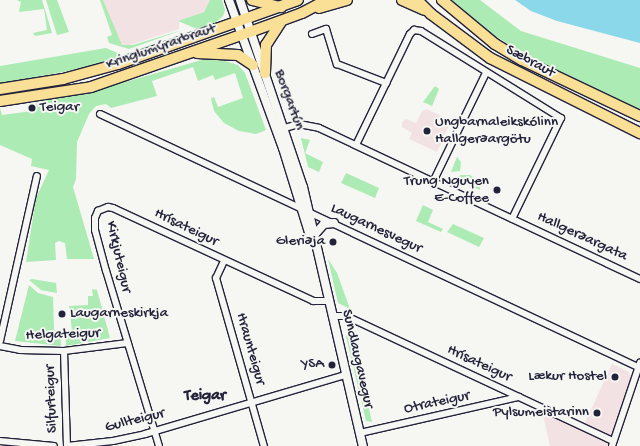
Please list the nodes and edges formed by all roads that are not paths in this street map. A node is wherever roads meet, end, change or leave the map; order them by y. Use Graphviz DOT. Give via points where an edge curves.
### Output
graph roads {
  1 [pos="229,0"];
  2 [pos="240,0"];
  3 [pos="252,0"];
  4 [pos="298,0"];
  5 [pos="326,0"];
  6 [pos="347,0"];
  7 [pos="402,0"];
  8 [pos="418,0"];
  9 [pos="442,0"];
  10 [pos="283,7"];
  11 [pos="302,13"];
  12 [pos="431,14"];
  13 [pos="284,19"];
  14 [pos="243,27"];
  15 [pos="312,34"];
  16 [pos="187,53"];
  17 [pos="253,65"];
  18 [pos="265,72"];
  19 [pos="486,73"];
  20 [pos="123,76"];
  21 [pos="386,83"];
  22 [pos="0,89"];
  23 [pos="0,101"];
  24 [pos="100,114"];
  25 [pos="640,116"];
  26 [pos="284,128"];
  27 [pos="276,131"];
  28 [pos="640,132"];
  29 [pos="356,146"];
  30 [pos="37,176"];
  31 [pos="433,182"];
  32 [pos="305,209"];
  33 [pos="98,211"];
  34 [pos="512,219"];
  35 [pos="334,223"];
  36 [pos="315,234"];
  37 [pos="224,261"];
  38 [pos="324,278"];
  39 [pos="640,279"];
  40 [pos="329,301"];
  41 [pos="333,316"];
  42 [pos="0,341"];
  43 [pos="127,343"];
  44 [pos="0,346"];
  45 [pos="64,351"];
  46 [pos="639,366"];
  47 [pos="346,375"];
  48 [pos="518,396"];
  49 [pos="252,402"];
  50 [pos="155,431"];
  51 [pos="360,433"];
  52 [pos="0,442"];
  53 [pos="612,443"];
  54 [pos="54,446"];
  55 [pos="67,446"];
  56 [pos="159,446"];
  57 [pos="264,446"];
  58 [pos="363,446"];
  1 -- 14 [label="street, Borgartún"];
  2 -- 14 [label="street, Borgartún"];
  3 -- 10 [label="main road"];
  4 -- 10 [label="main road, Kringlumýrarbraut"];
  5 -- 11 [label="main road, Kringlumýrarbraut"];
  6 -- 11 [label="main road"];
  7 -- 12 [label="main road"];
  8 -- 12 [label="main road, Sæbraut"];
  9 -- 25 [label="main road, Sæbraut" via="495,44 522,60"];
  10 -- 14 [label="main road, Kringlumýrarbraut"];
  11 -- 13 [label="main road, Kringlumýrarbraut"];
  12 -- 28 [label="main road, Sæbraut" via="490,58"];
  13 -- 14 [label="main road, Kringlumýrarbraut"];
  13 -- 18 [label="main road" via="272,32 266,44"];
  14 -- 16 [label="main road, Kringlumýrarbraut"];
  14 -- 17 [label="street, Borgartún"];
  14 -- 18 [label="street, Borgartún"];
  14 -- 20 [label="main road" via="142,62"];
  14 -- 22 [label="main road, Kringlumýrarbraut" via="86,73"];
  15 -- 21 [label="street" via="326,29 338,64"];
  16 -- 17 [label="main road" via="238,55"];
  16 -- 20 [label="main road, Kringlumýrarbraut"];
  17 -- 27 [label="street, Borgartún"];
  18 -- 26 [label="street, Borgartún"];
  19 -- 21 [label="street, Hallgerðargata" via="416,30 410,34"];
  19 -- 31 [label="street"];
  19 -- 34 [label="street, Hallgerðargata" via="561,118"];
  20 -- 23 [label="main road, Kringlumýrarbraut" via="72,91"];
  21 -- 29 [label="street, Hallgerðargata"];
  24 -- 32 [label="street, Laugarnesvegur"];
  26 -- 27 [label="street, Hallgerðargata"];
  26 -- 29 [label="street, Hallgerðargata" via="308,124"];
  26 -- 32 [label="street, Borgartún"];
  27 -- 32 [label="street, Borgartún"];
  29 -- 31 [label="street, Hallgerðargata"];
  30 -- 42 [label="street"];
  31 -- 34 [label="street, Hallgerðargata"];
  32 -- 35 [label="street, Laugarnesvegur"];
  32 -- 36 [label="street, Sundlaugavegur"];
  32 -- 38 [label="street, Sundlaugavegur"];
  33 -- 37 [label="street, Hrísateigur" via="113,208"];
  33 -- 43 [label="street, Kirkjuteigur" via="95,230"];
  34 -- 39 [label="street, Hallgerðargata"];
  35 -- 36 [label="street" via="322,226"];
  35 -- 46 [label="street, Laugarnesvegur"];
  36 -- 38 [label="street, Sundlaugavegur"];
  37 -- 40 [label="street, Hrísateigur" via="313,301"];
  37 -- 49 [label="street, Hraunteigur" via="216,278"];
  38 -- 40 [label="street, Sundlaugavegur"];
  40 -- 41 [label="street, Sundlaugavegur"];
  41 -- 47 [label="street, Sundlaugavegur"];
  41 -- 48 [label="street, Hrísateigur" via="346,316"];
  43 -- 45 [label="street, Helgateigur"];
  43 -- 50 [label="street, Kirkjuteigur"];
  44 -- 45 [label="street, Helgateigur" via="20,350"];
  45 -- 55 [label="street, Silfurteigur"];
  46 -- 53 [label="street"];
  47 -- 49 [label="street, Gullteigur"];
  47 -- 51 [label="street, Sundlaugavegur"];
  48 -- 51 [label="street, Otrateigur"];
  48 -- 53 [label="street, Hrísateigur"];
  49 -- 50 [label="street, Gullteigur"];
  49 -- 57 [label="street, Hraunteigur"];
  50 -- 55 [label="street, Gullteigur" via="113,441"];
  50 -- 56 [label="street, Kirkjuteigur"];
  51 -- 58 [label="street, Sundlaugavegur"];
  52 -- 54 [label="street"];
}
